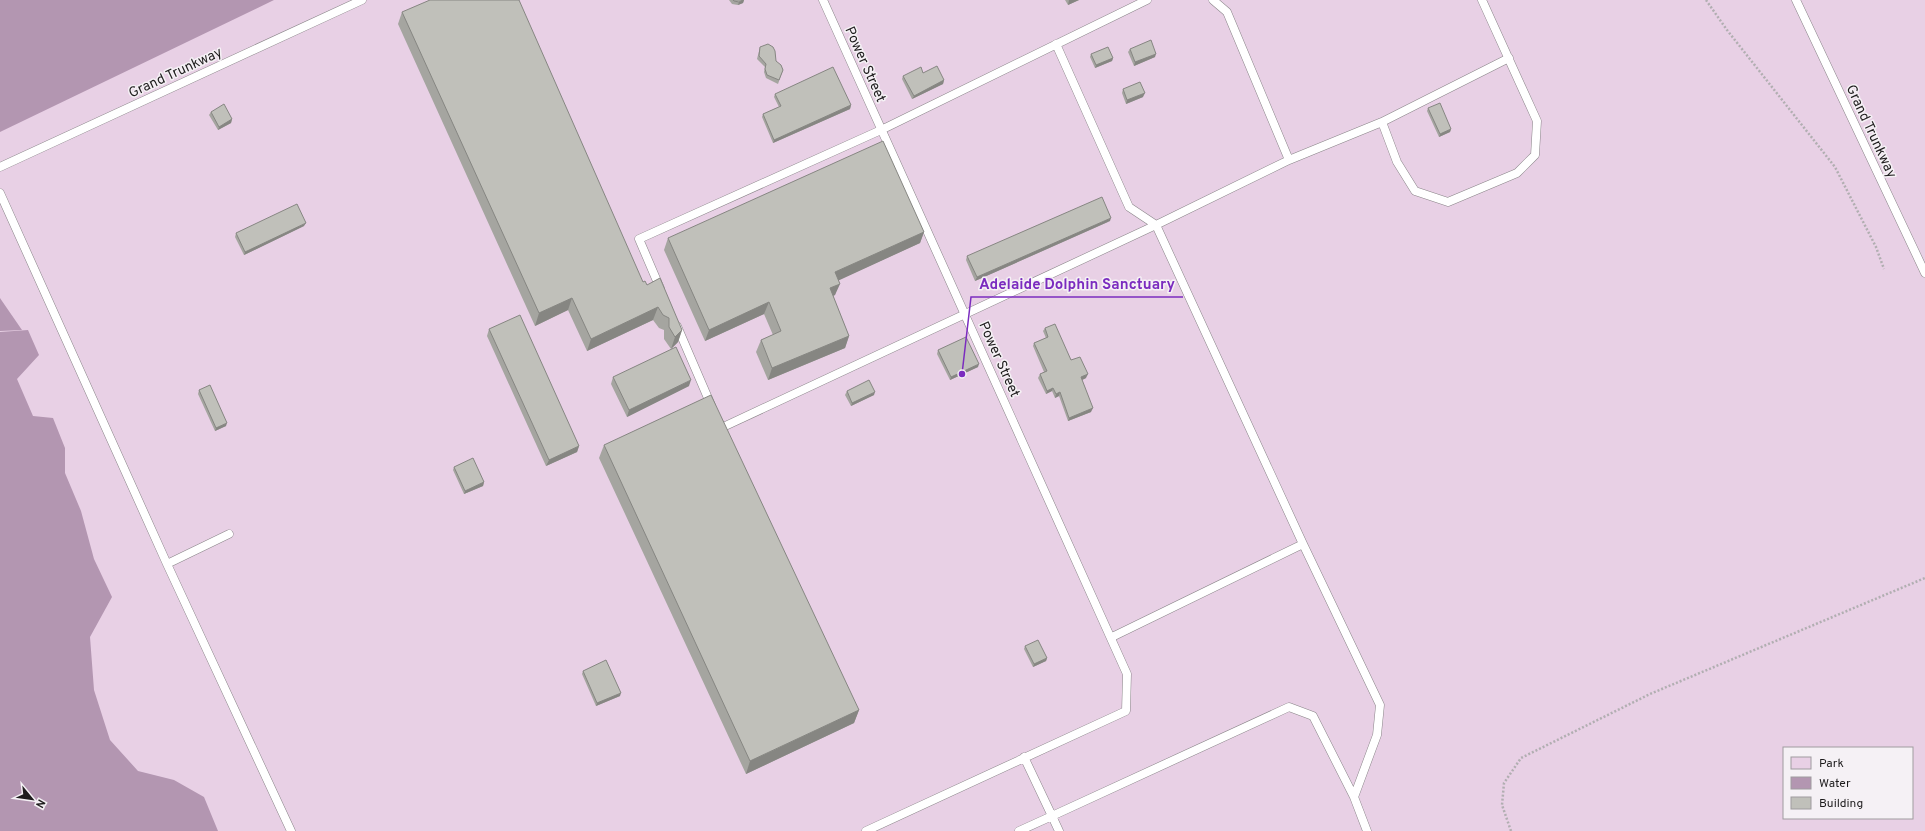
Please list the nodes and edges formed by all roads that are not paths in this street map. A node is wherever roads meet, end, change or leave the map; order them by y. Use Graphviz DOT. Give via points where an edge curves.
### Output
graph roads {
  1 [pos="362,0"];
  2 [pos="823,0"];
  3 [pos="1147,0"];
  4 [pos="1213,0"];
  5 [pos="1482,0"];
  6 [pos="1796,0"];
  7 [pos="1056,44"];
  8 [pos="1509,58"];
  9 [pos="1382,122"];
  10 [pos="881,130"];
  11 [pos="1289,160"];
  12 [pos="0,167"];
  13 [pos="0,193"];
  14 [pos="1156,225"];
  15 [pos="1925,273"];
  16 [pos="665,297"];
  17 [pos="964,314"];
  18 [pos="674,319"];
  19 [pos="229,534"];
  20 [pos="1303,544"];
  21 [pos="167,564"];
  22 [pos="1112,637"];
  23 [pos="1024,757"];
  24 [pos="1354,797"];
  25 [pos="1052,816"];
  26 [pos="291,831"];
  27 [pos="866,831"];
  28 [pos="1019,831"];
  29 [pos="1059,831"];
  30 [pos="1367,831"];
  1 -- 12 [label="lane, Grand Trunkway"];
  2 -- 10 [label="lane, Power Street"];
  3 -- 7 [label="lane"];
  4 -- 11 [label="lane" via="1227,12"];
  5 -- 8 [label="lane"];
  6 -- 15 [label="lane, Grand Trunkway"];
  7 -- 10 [label="lane"];
  7 -- 14 [label="lane" via="1129,208"];
  8 -- 9 [label="lane"];
  8 -- 9 [label="lane" via="1537,121 1535,155 1517,173 1448,202 1415,191 1397,162"];
  9 -- 11 [label="lane"];
  10 -- 16 [label="lane" via="639,239"];
  10 -- 17 [label="lane, Power Street"];
  11 -- 14 [label="lane"];
  13 -- 21 [label="lane"];
  14 -- 17 [label="lane"];
  14 -- 20 [label="lane"];
  17 -- 18 [label="lane" via="721,428"];
  17 -- 22 [label="lane, Power Street"];
  19 -- 21 [label="lane"];
  20 -- 22 [label="lane"];
  20 -- 24 [label="lane" via="1380,705 1377,735"];
  21 -- 26 [label="lane"];
  22 -- 23 [label="lane, Power Street" via="1127,674 1126,710"];
  23 -- 25 [label="lane"];
  23 -- 27 [label="lane"];
  24 -- 25 [label="lane" via="1313,716 1289,707"];
  24 -- 30 [label="lane"];
  25 -- 28 [label="lane"];
  25 -- 29 [label="lane"];
}
